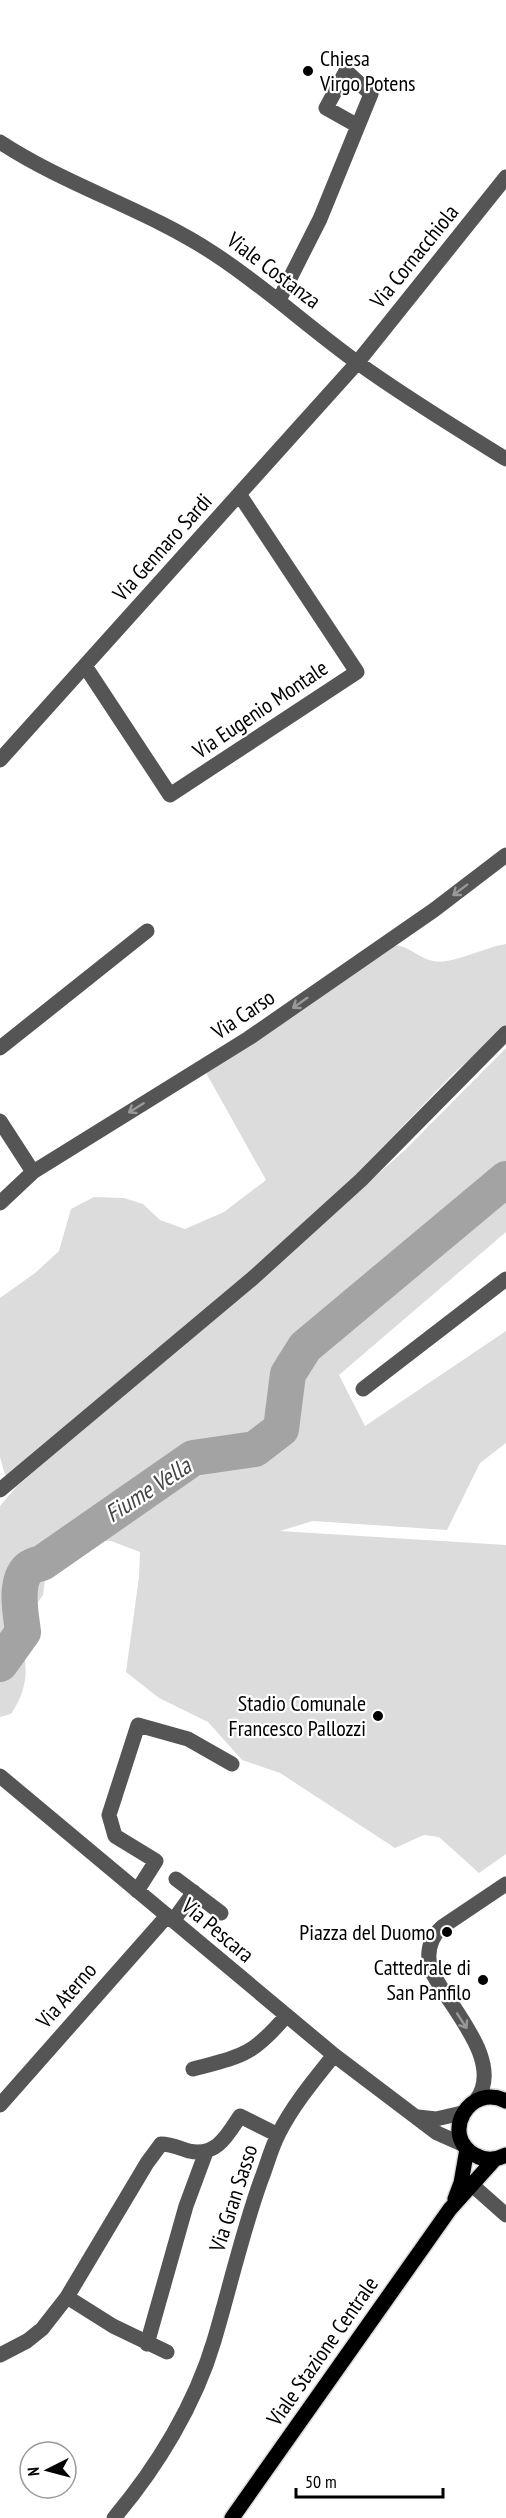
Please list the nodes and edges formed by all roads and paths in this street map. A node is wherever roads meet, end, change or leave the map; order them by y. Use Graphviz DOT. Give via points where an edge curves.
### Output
graph roads {
  1 [pos="358,126"];
  2 [pos="0,142"];
  3 [pos="506,177"];
  4 [pos="279,300"];
  5 [pos="357,363"];
  6 [pos="506,459"];
  7 [pos="239,494"];
  8 [pos="85,666"];
  9 [pos="0,760"];
  10 [pos="506,855"];
  11 [pos="147,931"];
  12 [pos="506,1033"];
  13 [pos="0,1048"];
  14 [pos="0,1121"];
  15 [pos="33,1172"];
  16 [pos="0,1203"];
  17 [pos="506,1279"];
  18 [pos="363,1389"];
  19 [pos="0,1490"];
  20 [pos="232,1764"];
  21 [pos="0,1776"];
  22 [pos="176,1879"];
  23 [pos="506,1884"];
  24 [pos="137,1891"];
  25 [pos="194,1893"];
  26 [pos="221,1913"];
  27 [pos="170,1918"];
  28 [pos="286,2016"];
  29 [pos="334,2055"];
  30 [pos="193,2069"];
  31 [pos="477,2099"];
  32 [pos="506,2102"];
  33 [pos="0,2105"];
  34 [pos="462,2113"];
  35 [pos="410,2114"];
  36 [pos="278,2135"];
  37 [pos="465,2147"];
  38 [pos="206,2152"];
  39 [pos="500,2157"];
  40 [pos="471,2184"];
  41 [pos="450,2210"];
  42 [pos="506,2215"];
  43 [pos="67,2297"];
  44 [pos="147,2343"];
  45 [pos="167,2352"];
  46 [pos="0,2355"];
  47 [pos="114,2518"];
  48 [pos="232,2518"];
  1 -- 4 [label="street" via="320,219"];
  2 -- 4 [label="street, Viale Costanza" via="177,232"];
  3 -- 5 [label="street, Via Cornacchiola"];
  4 -- 5 [label="street, Viale Costanza"];
  5 -- 6 [label="street, Viale Costanza"];
  5 -- 7 [label="street, Via Gennaro Sardi"];
  7 -- 8 [label="street, Via Gennaro Sardi"];
  7 -- 8 [label="street, Via Eugenio Montale" via="357,672 170,795"];
  8 -- 9 [label="street, Via Gennaro Sardi"];
  10 -- 15 [label="street, Via Carso, one-way" via="434,910 249,1038"];
  11 -- 13 [label="street"];
  12 -- 19 [label="street" via="361,1180 270,1263"];
  14 -- 15 [label="street"];
  15 -- 16 [label="street, Via Carso"];
  17 -- 18 [label="street"];
  20 -- 24 [label="street" via="188,1739 138,1725 109,1815 115,1836 156,1861"];
  21 -- 24 [label="street, Via Pescara"];
  22 -- 25 [label="street"];
  23 -- 31 [label="street, one-way" via="442,1927 429,1946 431,1970 482,2059 485,2080"];
  24 -- 27 [label="street, Via Pescara"];
  25 -- 26 [label="street"];
  25 -- 27 [label="street, Via Aterno"];
  27 -- 28 [label="street, Via Pescara"];
  27 -- 33 [label="street, Via Aterno"];
  28 -- 29 [label="street, Via Pescara"];
  28 -- 30 [label="street" via="248,2053"];
  29 -- 35 [label="street, Via Pescara"];
  29 -- 36 [label="street, Via Gran Sasso"];
  31 -- 32 [label="main road" via="494,2097"];
  31 -- 34 [label="main road"];
  34 -- 35 [label="street, Via Pescara" via="436,2119"];
  34 -- 37 [label="main road, Viale Stazione Centrale" via="459,2129"];
  35 -- 37 [label="street, Via Pescara"];
  36 -- 38 [label="street" via="240,2116 218,2146"];
  36 -- 47 [label="street, Via Gran Sasso" via="242,2234 204,2369 170,2439 143,2483"];
  37 -- 39 [label="main road" via="480,2158"];
  37 -- 41 [label="main road, Viale Stazione Centrale" via="461,2183"];
  38 -- 43 [label="street" via="161,2144"];
  38 -- 44 [label="street" via="186,2206"];
  39 -- 40 [label="main road, Viale Stazione Centrale"];
  40 -- 41 [label="main road, Viale Stazione Centrale"];
  40 -- 42 [label="street"];
  41 -- 48 [label="main road, Viale Stazione Centrale"];
  43 -- 44 [label="street"];
  43 -- 46 [label="street" via="42,2329"];
  44 -- 45 [label="street"];
}
